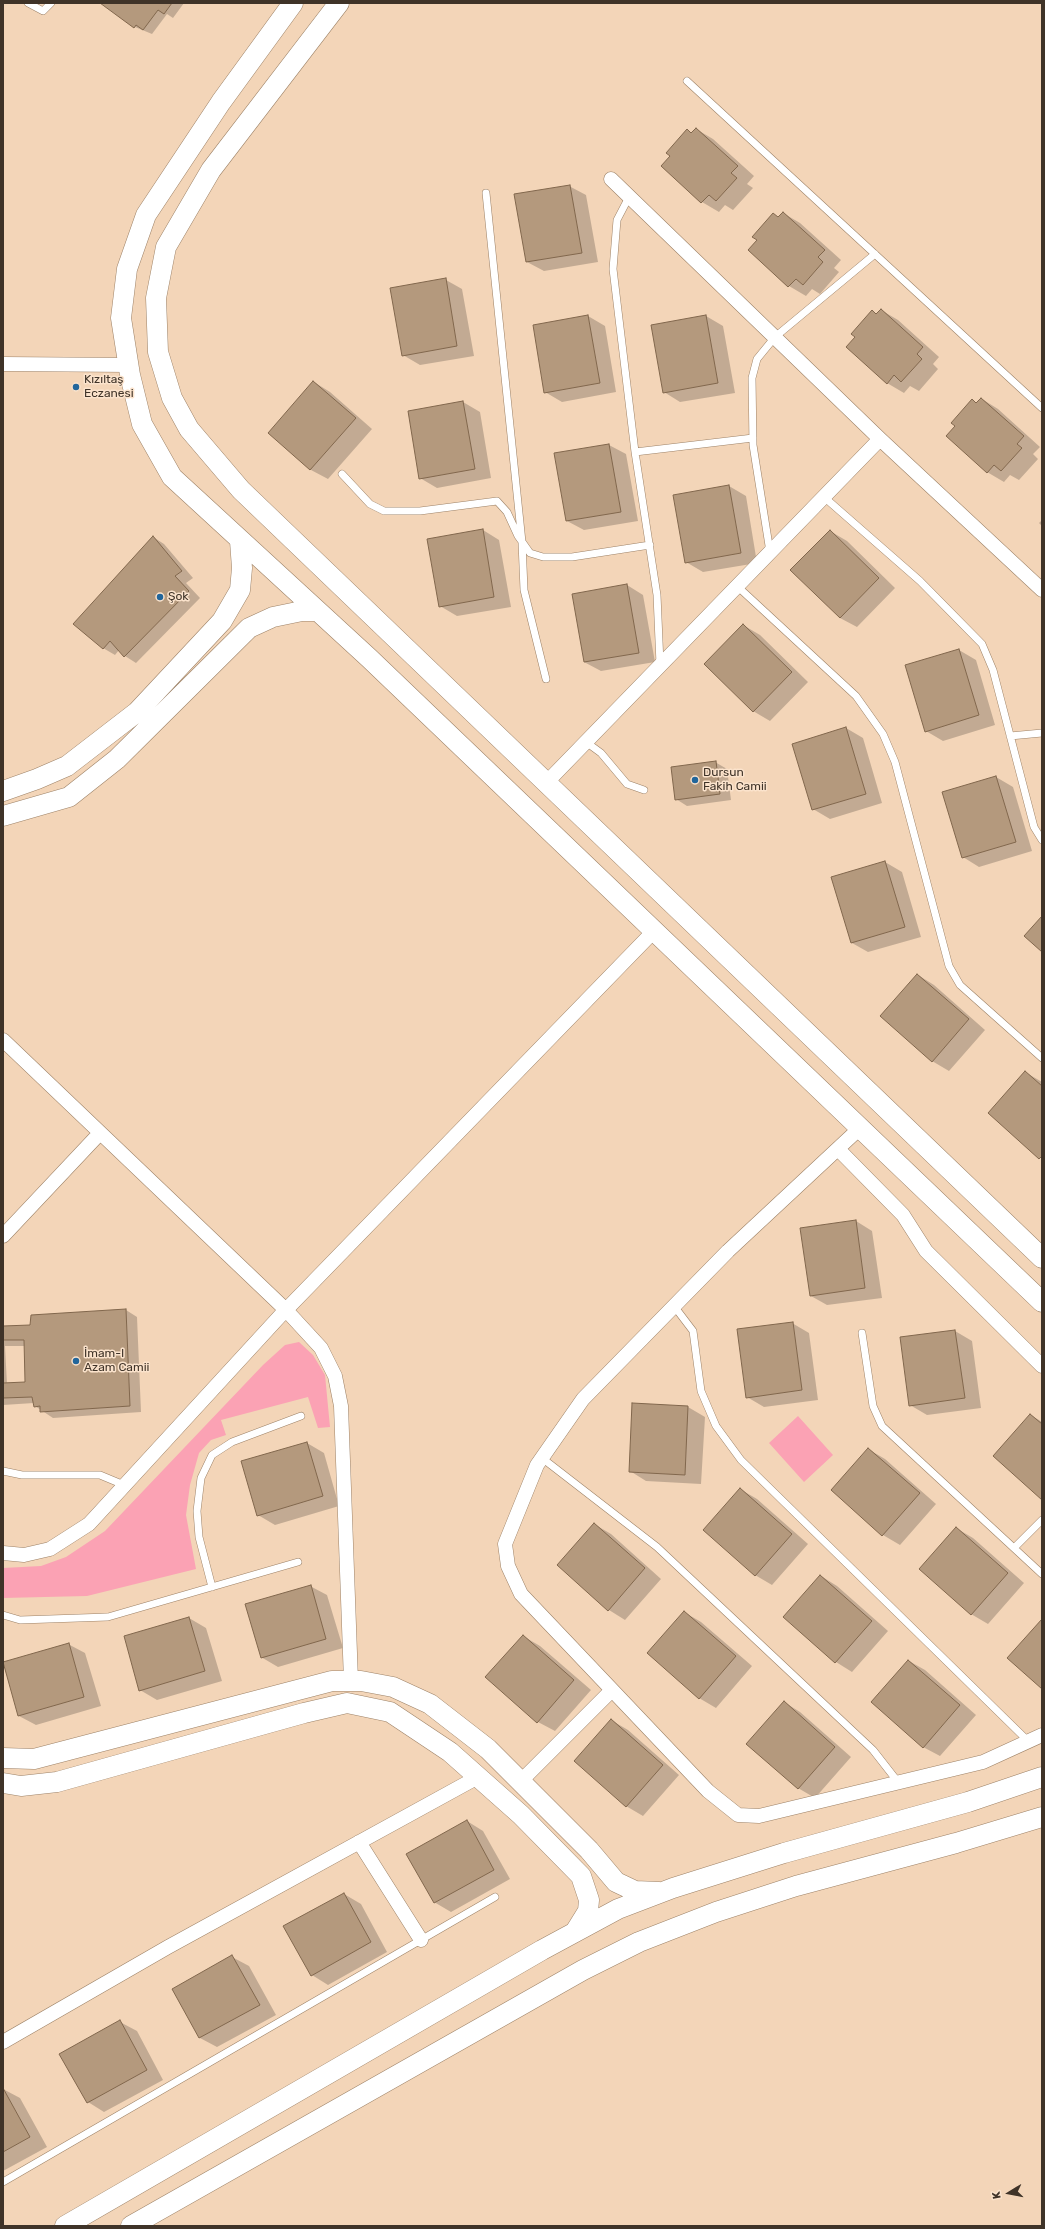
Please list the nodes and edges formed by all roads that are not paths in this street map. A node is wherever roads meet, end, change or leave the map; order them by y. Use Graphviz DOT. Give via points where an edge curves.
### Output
graph roads {
  1 [pos="28,3"];
  2 [pos="52,3"];
  3 [pos="293,3"];
  4 [pos="339,3"];
  5 [pos="687,81"];
  6 [pos="611,179"];
  7 [pos="486,193"];
  8 [pos="630,196"];
  9 [pos="875,254"];
  10 [pos="775,337"];
  11 [pos="3,364"];
  12 [pos="129,365"];
  13 [pos="1042,408"];
  14 [pos="753,438"];
  15 [pos="880,439"];
  16 [pos="635,452"];
  17 [pos="342,474"];
  18 [pos="824,497"];
  19 [pos="240,540"];
  20 [pos="522,542"];
  21 [pos="650,545"];
  22 [pos="770,552"];
  23 [pos="737,586"];
  24 [pos="1042,590"];
  25 [pos="317,611"];
  26 [pos="660,665"];
  27 [pos="546,679"];
  28 [pos="1042,734"];
  29 [pos="1010,736"];
  30 [pos="586,742"];
  31 [pos="547,782"];
  32 [pos="644,790"];
  33 [pos="3,791"];
  34 [pos="3,816"];
  35 [pos="1042,840"];
  36 [pos="654,930"];
  37 [pos="6,1048"];
  38 [pos="1042,1058"];
  39 [pos="860,1128"];
  40 [pos="100,1133"];
  41 [pos="838,1149"];
  42 [pos="3,1236"];
  43 [pos="1042,1258"];
  44 [pos="1042,1302"];
  45 [pos="674,1306"];
  46 [pos="286,1310"];
  47 [pos="862,1333"];
  48 [pos="1042,1366"];
  49 [pos="301,1416"];
  50 [pos="542,1458"];
  51 [pos="3,1471"];
  52 [pos="124,1485"];
  53 [pos="1042,1520"];
  54 [pos="1014,1548"];
  55 [pos="3,1553"];
  56 [pos="298,1562"];
  57 [pos="1042,1574"];
  58 [pos="212,1587"];
  59 [pos="3,1615"];
  60 [pos="352,1681"];
  61 [pos="612,1690"];
  62 [pos="1042,1735"];
  63 [pos="1028,1741"];
  64 [pos="3,1758"];
  65 [pos="478,1777"];
  66 [pos="1042,1777"];
  67 [pos="521,1782"];
  68 [pos="898,1782"];
  69 [pos="3,1783"];
  70 [pos="1042,1817"];
  71 [pos="359,1842"];
  72 [pos="662,1892"];
  73 [pos="495,1897"];
  74 [pos="575,1932"];
  75 [pos="421,1940"];
  76 [pos="3,2042"];
  77 [pos="3,2182"];
  78 [pos="65,2226"];
  79 [pos="130,2226"];
  1 -- 2 [label="lane" via="42,10"];
  3 -- 12 [label="street" via="221,102 146,215 127,269 121,318"];
  4 -- 31 [label="street" via="211,170 166,247 156,298 158,352 172,398 189,429 241,490"];
  5 -- 9 [label="lane"];
  6 -- 8 [label="street"];
  7 -- 20 [label="lane"];
  8 -- 10 [label="street"];
  8 -- 16 [label="lane" via="617,220 613,269"];
  9 -- 10 [label="lane"];
  9 -- 13 [label="lane"];
  10 -- 14 [label="lane" via="757,359 752,378"];
  10 -- 15 [label="street"];
  11 -- 12 [label="street"];
  12 -- 19 [label="street" via="142,424 172,477"];
  14 -- 16 [label="lane"];
  14 -- 22 [label="lane"];
  15 -- 18 [label="street"];
  15 -- 24 [label="street"];
  16 -- 21 [label="lane"];
  17 -- 20 [label="lane" via="370,504 384,511 420,511 497,501 507,512"];
  18 -- 22 [label="street"];
  18 -- 29 [label="lane" via="920,581 982,644 993,670"];
  19 -- 25 [label="street"];
  19 -- 33 [label="street" via="240,590 222,621 137,712 67,766"];
  20 -- 21 [label="lane" via="530,553 543,558 572,557"];
  20 -- 27 [label="lane" via="524,590"];
  21 -- 26 [label="lane" via="657,595"];
  22 -- 23 [label="street"];
  23 -- 26 [label="street"];
  23 -- 38 [label="lane" via="856,696 883,734 895,762 949,966 960,985"];
  25 -- 34 [label="street" via="272,617 248,628 117,759 69,797"];
  25 -- 36 [label="street"];
  26 -- 30 [label="street"];
  28 -- 29 [label="lane"];
  29 -- 35 [label="lane" via="1034,827"];
  30 -- 31 [label="street"];
  30 -- 32 [label="lane" via="601,752 627,784"];
  31 -- 43 [label="street"];
  36 -- 39 [label="street"];
  36 -- 46 [label="street"];
  37 -- 40 [label="street"];
  39 -- 41 [label="street"];
  39 -- 44 [label="street"];
  40 -- 42 [label="street"];
  40 -- 46 [label="street"];
  41 -- 45 [label="street" via="728,1250"];
  41 -- 48 [label="street" via="903,1215 926,1251"];
  45 -- 50 [label="street" via="583,1400"];
  45 -- 63 [label="lane" via="693,1331 701,1391 716,1426 741,1460"];
  46 -- 52 [label="street"];
  46 -- 60 [label="street" via="321,1348 335,1376 340,1406"];
  47 -- 54 [label="lane" via="873,1406 882,1426"];
  49 -- 58 [label="lane" via="232,1442 212,1455 201,1478 197,1511 200,1537"];
  50 -- 61 [label="street" via="505,1544 508,1566 521,1594"];
  50 -- 68 [label="lane" via="657,1548 874,1750"];
  51 -- 52 [label="lane" via="22,1475 100,1474"];
  52 -- 55 [label="street" via="89,1524 50,1549 24,1555"];
  53 -- 54 [label="lane"];
  54 -- 57 [label="lane"];
  56 -- 58 [label="lane"];
  58 -- 59 [label="lane" via="108,1617 20,1620"];
  60 -- 64 [label="street" via="332,1681 34,1760"];
  60 -- 67 [label="street" via="393,1688 430,1704 488,1749"];
  61 -- 67 [label="street"];
  61 -- 68 [label="street" via="708,1791 738,1815 759,1816"];
  62 -- 63 [label="street"];
  63 -- 68 [label="street" via="983,1762"];
  65 -- 69 [label="street" via="450,1752 390,1712 347,1703 57,1782 21,1786"];
  65 -- 71 [label="street"];
  65 -- 74 [label="street" via="521,1815 580,1876 589,1900 588,1911"];
  66 -- 72 [label="street" via="968,1802 784,1853"];
  67 -- 72 [label="street" via="589,1850 616,1882 635,1891"];
  70 -- 79 [label="street" via="796,1886 716,1912 640,1942 569,1977"];
  71 -- 75 [label="street"];
  71 -- 76 [label="street" via="168,1947"];
  72 -- 74 [label="street" via="618,1909"];
  73 -- 75 [label="lane"];
  74 -- 78 [label="street"];
  75 -- 77 [label="lane"];
}
